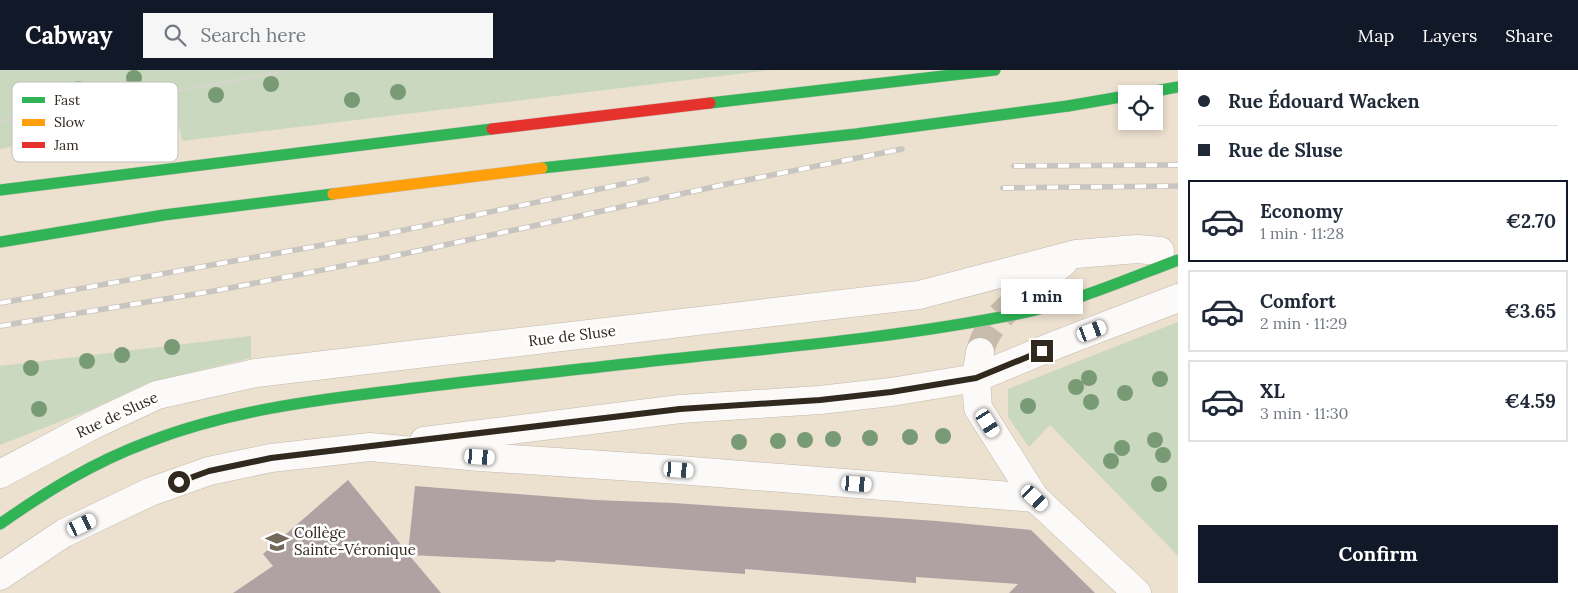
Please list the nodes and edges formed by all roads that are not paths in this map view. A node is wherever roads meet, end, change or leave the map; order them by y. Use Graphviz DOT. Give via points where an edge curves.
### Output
graph roads {
  1 [pos="995,70"];
  2 [pos="1178,87"];
  3 [pos="1163,90"];
  4 [pos="1118,97"];
  5 [pos="0,190"];
  6 [pos="0,242"];
  7 [pos="1076,254"];
  8 [pos="1169,256"];
  9 [pos="1028,290"];
  10 [pos="1178,298"];
  11 [pos="978,365"];
  12 [pos="370,447"];
  13 [pos="0,474"];
  14 [pos="1035,498"];
  15 [pos="0,524"];
  16 [pos="0,576"];
  17 [pos="1137,593"];
  1 -- 5 [label="highway"];
  2 -- 3 [label="highway"];
  4 -- 6 [label="highway, bridge" via="856,134 605,160 164,214"];
  7 -- 8 [label="street, Rue de Sluse" via="1137,249"];
  7 -- 9 [label="street"];
  7 -- 13 [label="street, Rue de Sluse" via="919,295 256,373 157,395"];
  8 -- 15 [label="highway, bridge" via="1076,299 1018,314 916,331 343,396 262,409 186,427 133,446 80,472"];
  10 -- 11 [label="street" via="1058,344"];
  11 -- 12 [label="street" via="891,392 680,409"];
  11 -- 14 [label="street" via="978,408"];
  12 -- 14 [label="street"];
  12 -- 16 [label="street" via="262,460 209,471 150,492 64,533"];
  14 -- 17 [label="street"];
}
